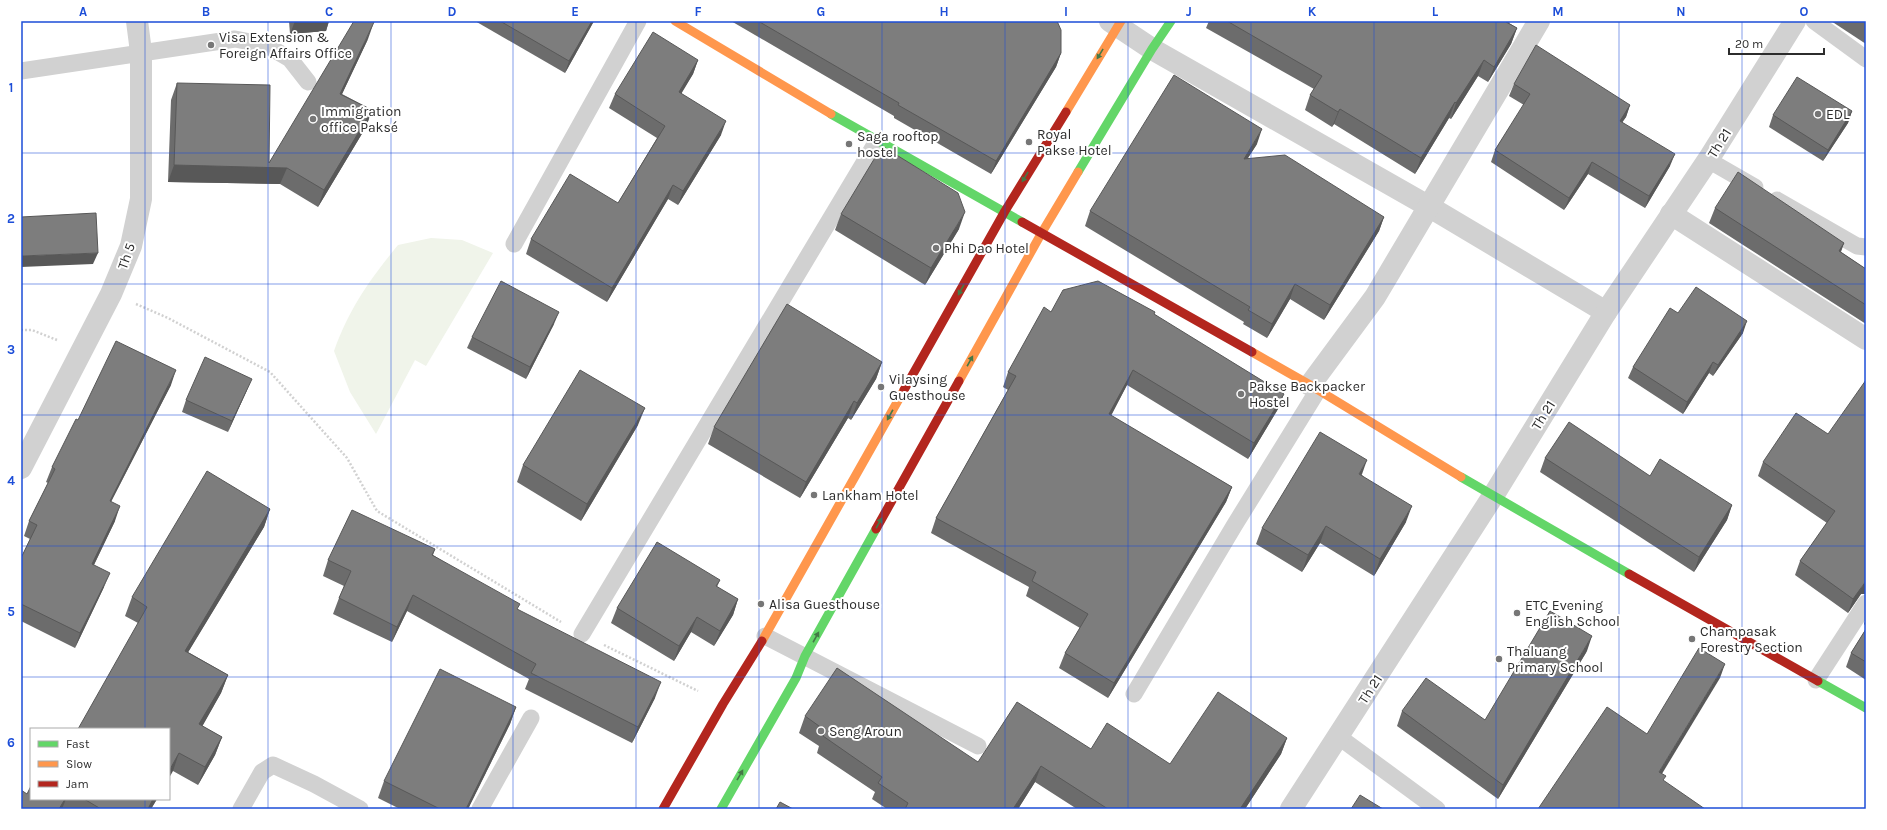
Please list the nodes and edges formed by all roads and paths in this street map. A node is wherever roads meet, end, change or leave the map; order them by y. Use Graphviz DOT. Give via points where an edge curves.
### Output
graph roads {
  1 [pos="137,21"];
  2 [pos="638,21"];
  3 [pos="675,21"];
  4 [pos="1171,21"];
  5 [pos="1539,21"];
  6 [pos="1795,21"];
  7 [pos="1814,21"];
  8 [pos="1116,22"];
  9 [pos="1152,49"];
  10 [pos="141,52"];
  11 [pos="1866,59"];
  12 [pos="21,71"];
  13 [pos="308,82"];
  14 [pos="877,141"];
  15 [pos="1708,160"];
  16 [pos="1428,206"];
  17 [pos="1005,211"];
  18 [pos="1671,214"];
  19 [pos="1041,234"];
  20 [pos="514,244"];
  21 [pos="1866,247"];
  22 [pos="112,294"];
  23 [pos="1606,312"];
  24 [pos="21,330"];
  25 [pos="1866,339"];
  26 [pos="81,350"];
  27 [pos="1314,388"];
  28 [pos="21,468"];
  29 [pos="1493,496"];
  30 [pos="1866,603"];
  31 [pos="582,634"];
  32 [pos="765,636"];
  33 [pos="805,656"];
  34 [pos="1816,680"];
  35 [pos="1134,694"];
  36 [pos="723,704"];
  37 [pos="1866,708"];
  38 [pos="531,718"];
  39 [pos="1339,737"];
  40 [pos="978,746"];
  41 [pos="241,809"];
  42 [pos="360,809"];
  43 [pos="480,809"];
  44 [pos="663,809"];
  45 [pos="721,809"];
  46 [pos="1291,809"];
  47 [pos="1438,809"];
  1 -- 10 [label="street, Th 5"];
  2 -- 20 [label="lane"];
  3 -- 14 [label="main road"];
  4 -- 9 [label="main road"];
  5 -- 16 [label="street"];
  6 -- 15 [label="street, Th 21"];
  7 -- 11 [label="lane"];
  8 -- 9 [label="street"];
  8 -- 17 [label="main road, one-way"];
  9 -- 16 [label="street"];
  9 -- 19 [label="main road"];
  10 -- 12 [label="lane"];
  10 -- 13 [label="lane" via="235,39 266,45 290,59"];
  10 -- 22 [label="street, Th 5" via="141,199 131,246"];
  14 -- 17 [label="main road"];
  14 -- 31 [label="lane"];
  15 -- 18 [label="street, Th 21"];
  15 -- 21 [label="lane" via="1857,246"];
  16 -- 23 [label="street"];
  16 -- 27 [label="street" via="1375,297"];
  17 -- 19 [label="main road"];
  17 -- 32 [label="main road, one-way"];
  18 -- 23 [label="street, Th 21"];
  18 -- 25 [label="street"];
  19 -- 27 [label="main road"];
  33 -- 19 [label="main road, one-way"];
  22 -- 26 [label="street, Th 5"];
  22 -- 31 [label="path" via="168,318 270,372 347,458 378,511"];
  23 -- 29 [label="street, Th 21"];
  24 -- 26 [label="path" via="32,330"];
  26 -- 28 [label="street, Th 5"];
  27 -- 29 [label="main road"];
  27 -- 35 [label="lane"];
  29 -- 34 [label="main road"];
  29 -- 39 [label="street, Th 21"];
  30 -- 34 [label="lane"];
  31 -- 36 [label="path"];
  32 -- 33 [label="lane"];
  32 -- 36 [label="main road"];
  33 -- 40 [label="lane"];
  45 -- 33 [label="main road, one-way" via="796,678"];
  34 -- 37 [label="main road"];
  36 -- 44 [label="main road"];
  38 -- 43 [label="lane"];
  39 -- 46 [label="street, Th 21"];
  39 -- 47 [label="lane"];
  41 -- 42 [label="lane" via="262,772 273,765"];
}
